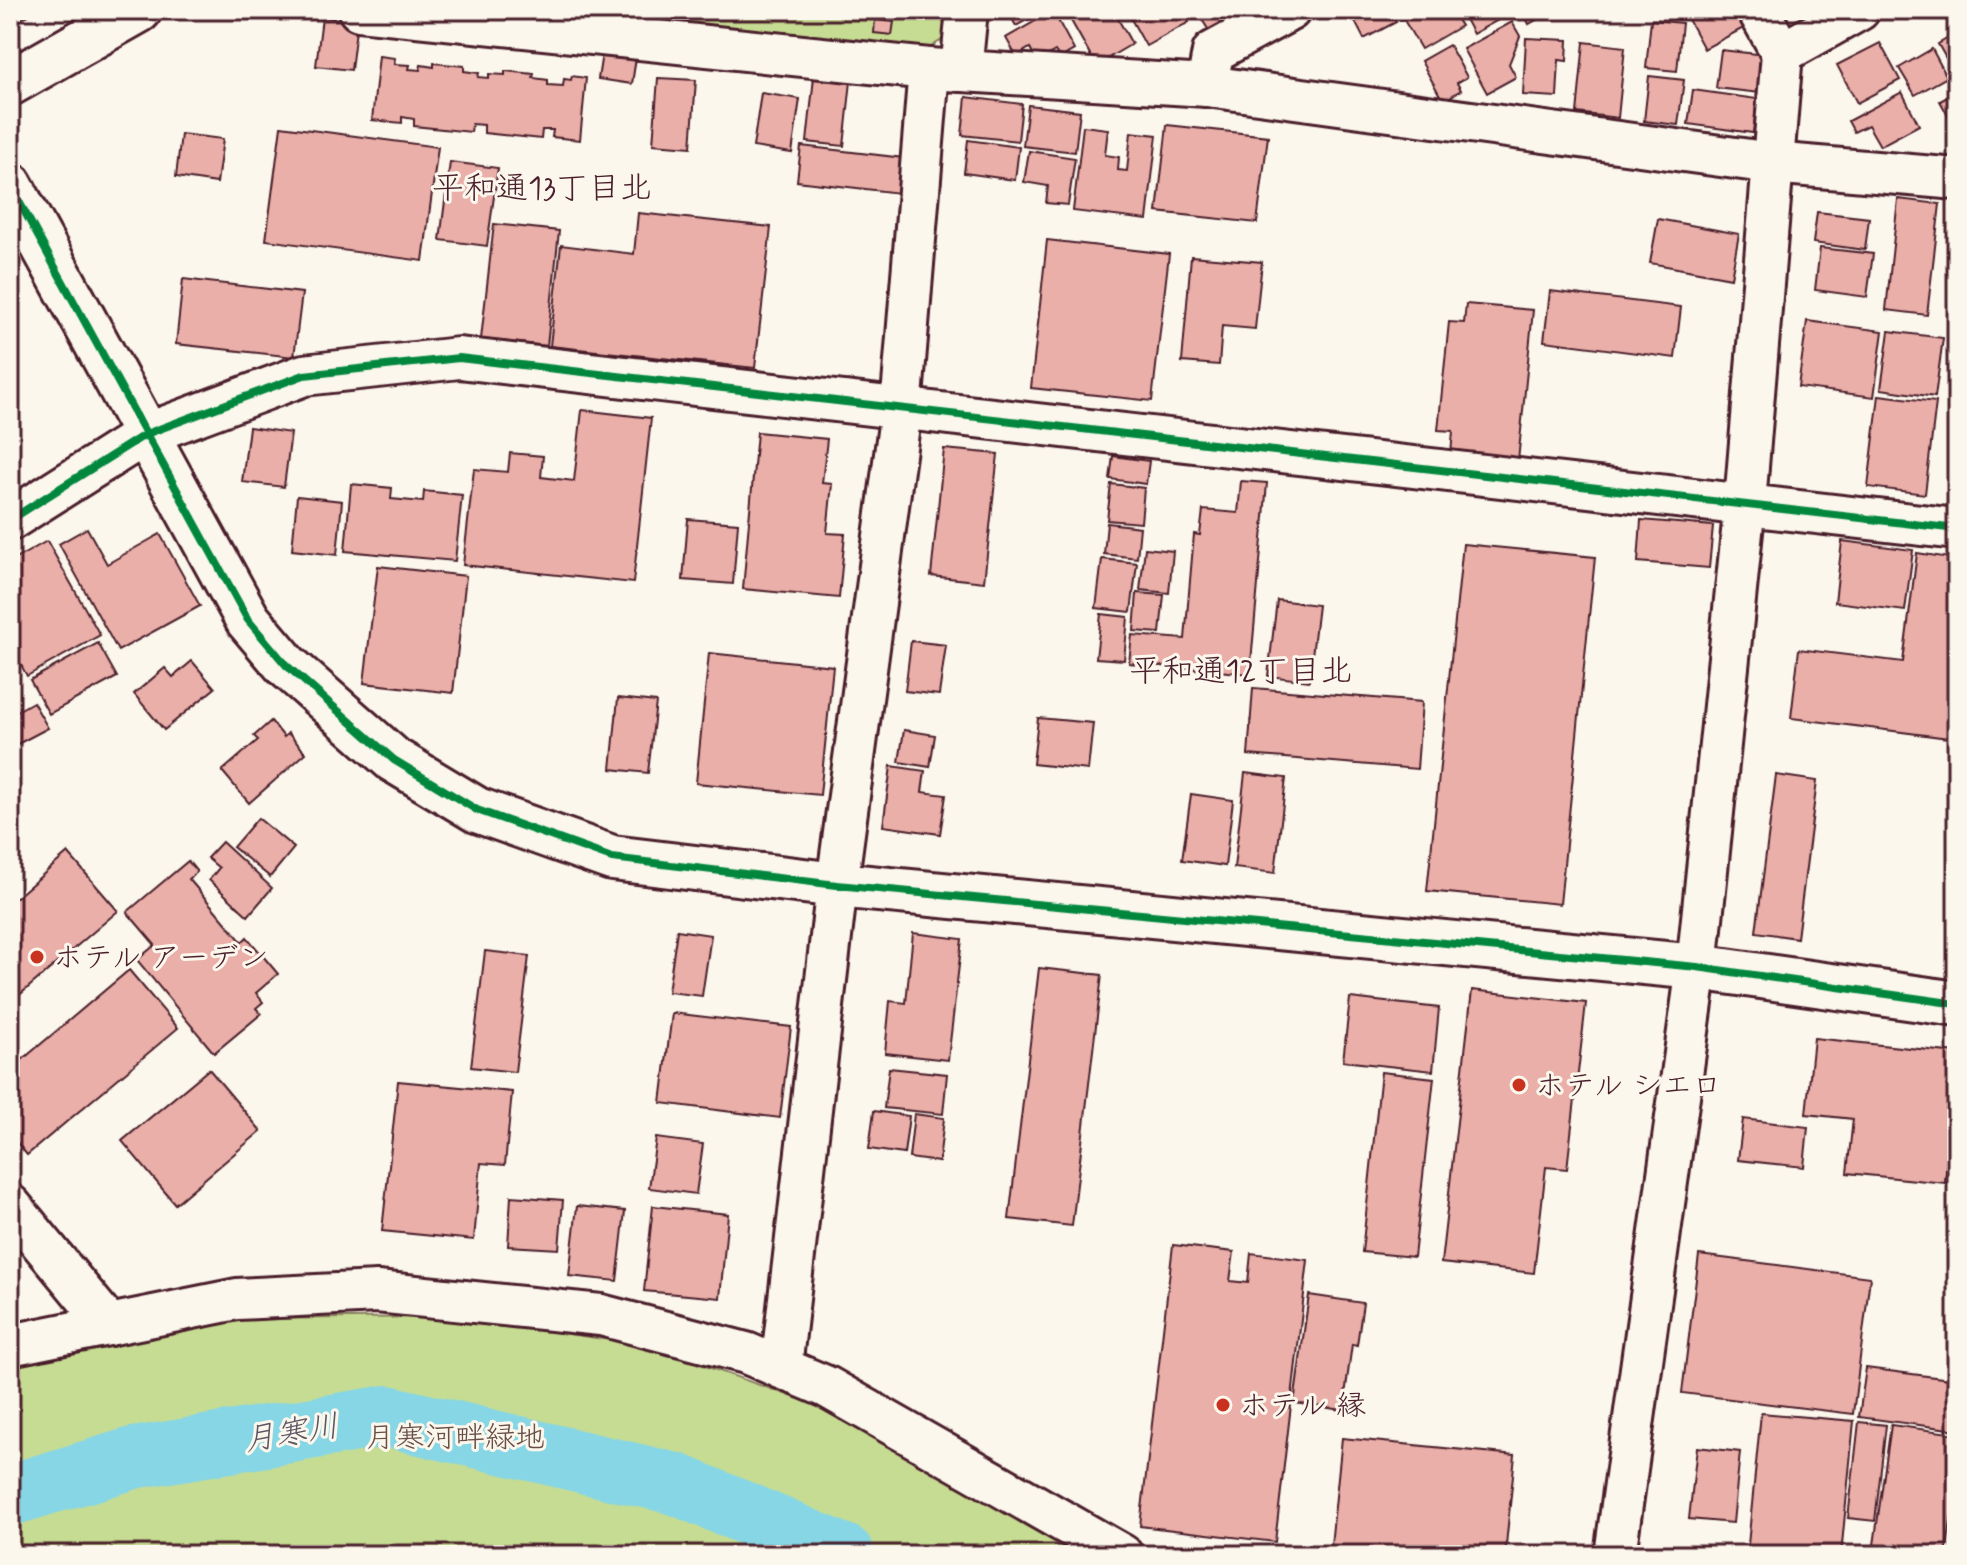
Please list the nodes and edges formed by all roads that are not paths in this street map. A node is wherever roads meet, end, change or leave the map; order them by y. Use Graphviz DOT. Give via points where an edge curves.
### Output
graph roads {
  1 [pos="139,10"];
  2 [pos="359,10"];
  3 [pos="967,10"];
  4 [pos="1290,10"];
  5 [pos="1758,10"];
  6 [pos="1859,10"];
  7 [pos="1782,53"];
  8 [pos="945,70"];
  9 [pos="10,83"];
  10 [pos="1207,86"];
  11 [pos="1772,163"];
  12 [pos="1957,179"];
  13 [pos="10,185"];
  14 [pos="901,410"];
  15 [pos="146,434"];
  16 [pos="1745,503"];
  17 [pos="10,520"];
  18 [pos="1957,529"];
  19 [pos="837,885"];
  20 [pos="1697,967"];
  21 [pos="1957,1004"];
  22 [pos="10,1205"];
  23 [pos="109,1325"];
  24 [pos="10,1345"];
  25 [pos="781,1368"];
  26 [pos="1122,1555"];
  27 [pos="1615,1555"];
  1 -- 9 [label="street"];
  2 -- 8 [label="street"];
  3 -- 8 [label="street"];
  4 -- 10 [label="street" via="1213,52"];
  5 -- 7 [label="street"];
  6 -- 7 [label="street"];
  7 -- 11 [label="street"];
  8 -- 10 [label="street"];
  8 -- 14 [label="street"];
  10 -- 11 [label="street"];
  11 -- 12 [label="street"];
  11 -- 16 [label="street"];
  13 -- 15 [label="street"];
  14 -- 15 [label="street" via="459,358 304,375"];
  14 -- 16 [label="street"];
  14 -- 19 [label="street"];
  15 -- 17 [label="street"];
  15 -- 19 [label="street" via="248,620 286,665 394,760 477,810 612,858"];
  16 -- 18 [label="street"];
  16 -- 20 [label="street"];
  19 -- 20 [label="street"];
  19 -- 25 [label="street"];
  20 -- 21 [label="street"];
  20 -- 27 [label="street"];
  22 -- 23 [label="street"];
  23 -- 24 [label="street"];
  23 -- 25 [label="street" via="237,1299 377,1292 601,1315 746,1353"];
  25 -- 26 [label="street" via="900,1426"];
}
